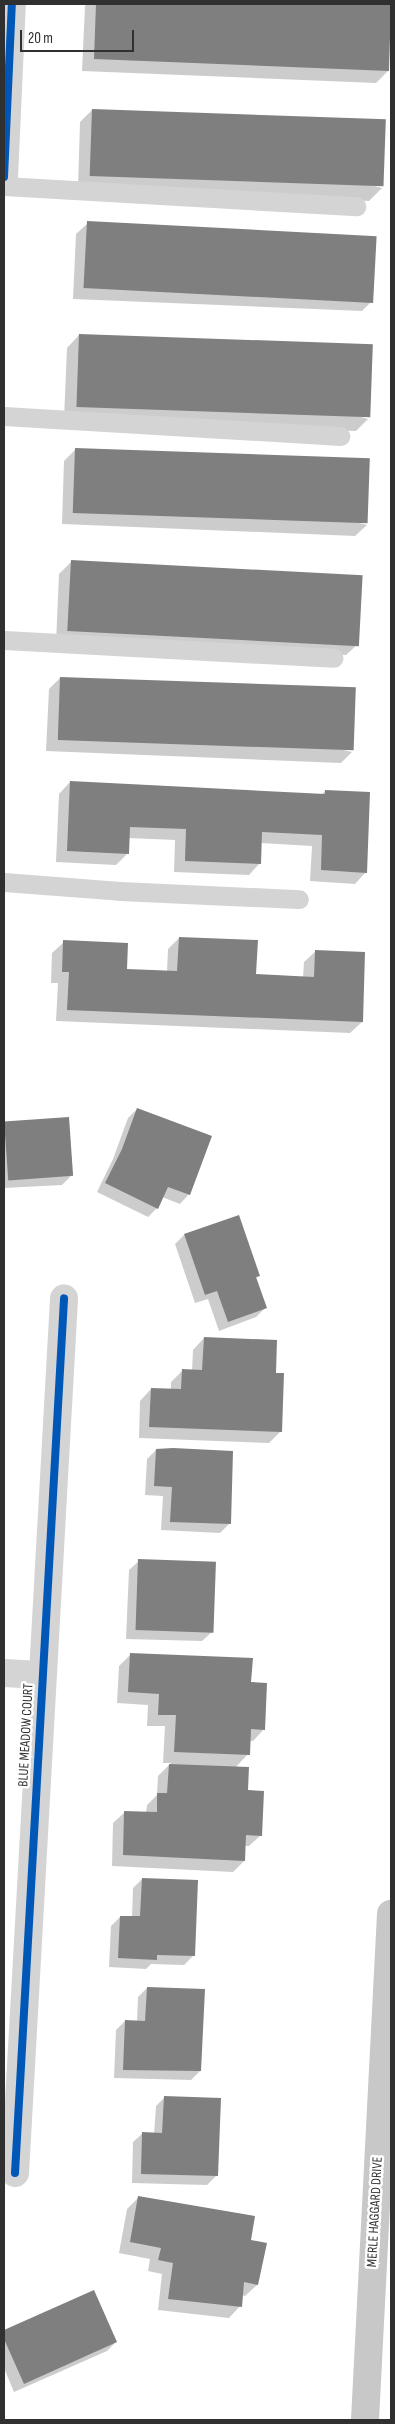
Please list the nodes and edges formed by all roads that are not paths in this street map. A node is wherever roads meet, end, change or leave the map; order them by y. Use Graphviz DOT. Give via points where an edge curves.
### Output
graph roads {
  1 [pos="12,4"];
  2 [pos="4,177"];
  3 [pos="4,186"];
  4 [pos="356,206"];
  5 [pos="4,416"];
  6 [pos="340,436"];
  7 [pos="4,640"];
  8 [pos="334,658"];
  9 [pos="4,882"];
  10 [pos="299,899"];
  11 [pos="64,1298"];
  12 [pos="4,1673"];
  13 [pos="41,1675"];
  14 [pos="391,1914"];
  15 [pos="15,2174"];
  16 [pos="365,2420"];
  1 -- 2 [label="street"];
  3 -- 4 [label="lane"];
  5 -- 6 [label="lane"];
  7 -- 8 [label="lane"];
  9 -- 10 [label="lane"];
  11 -- 13 [label="street, BLUE MEADOW COURT"];
  12 -- 13 [label="street"];
  13 -- 15 [label="street, BLUE MEADOW COURT"];
  14 -- 16 [label="main road, MERLE HAGGARD DRIVE"];
}
